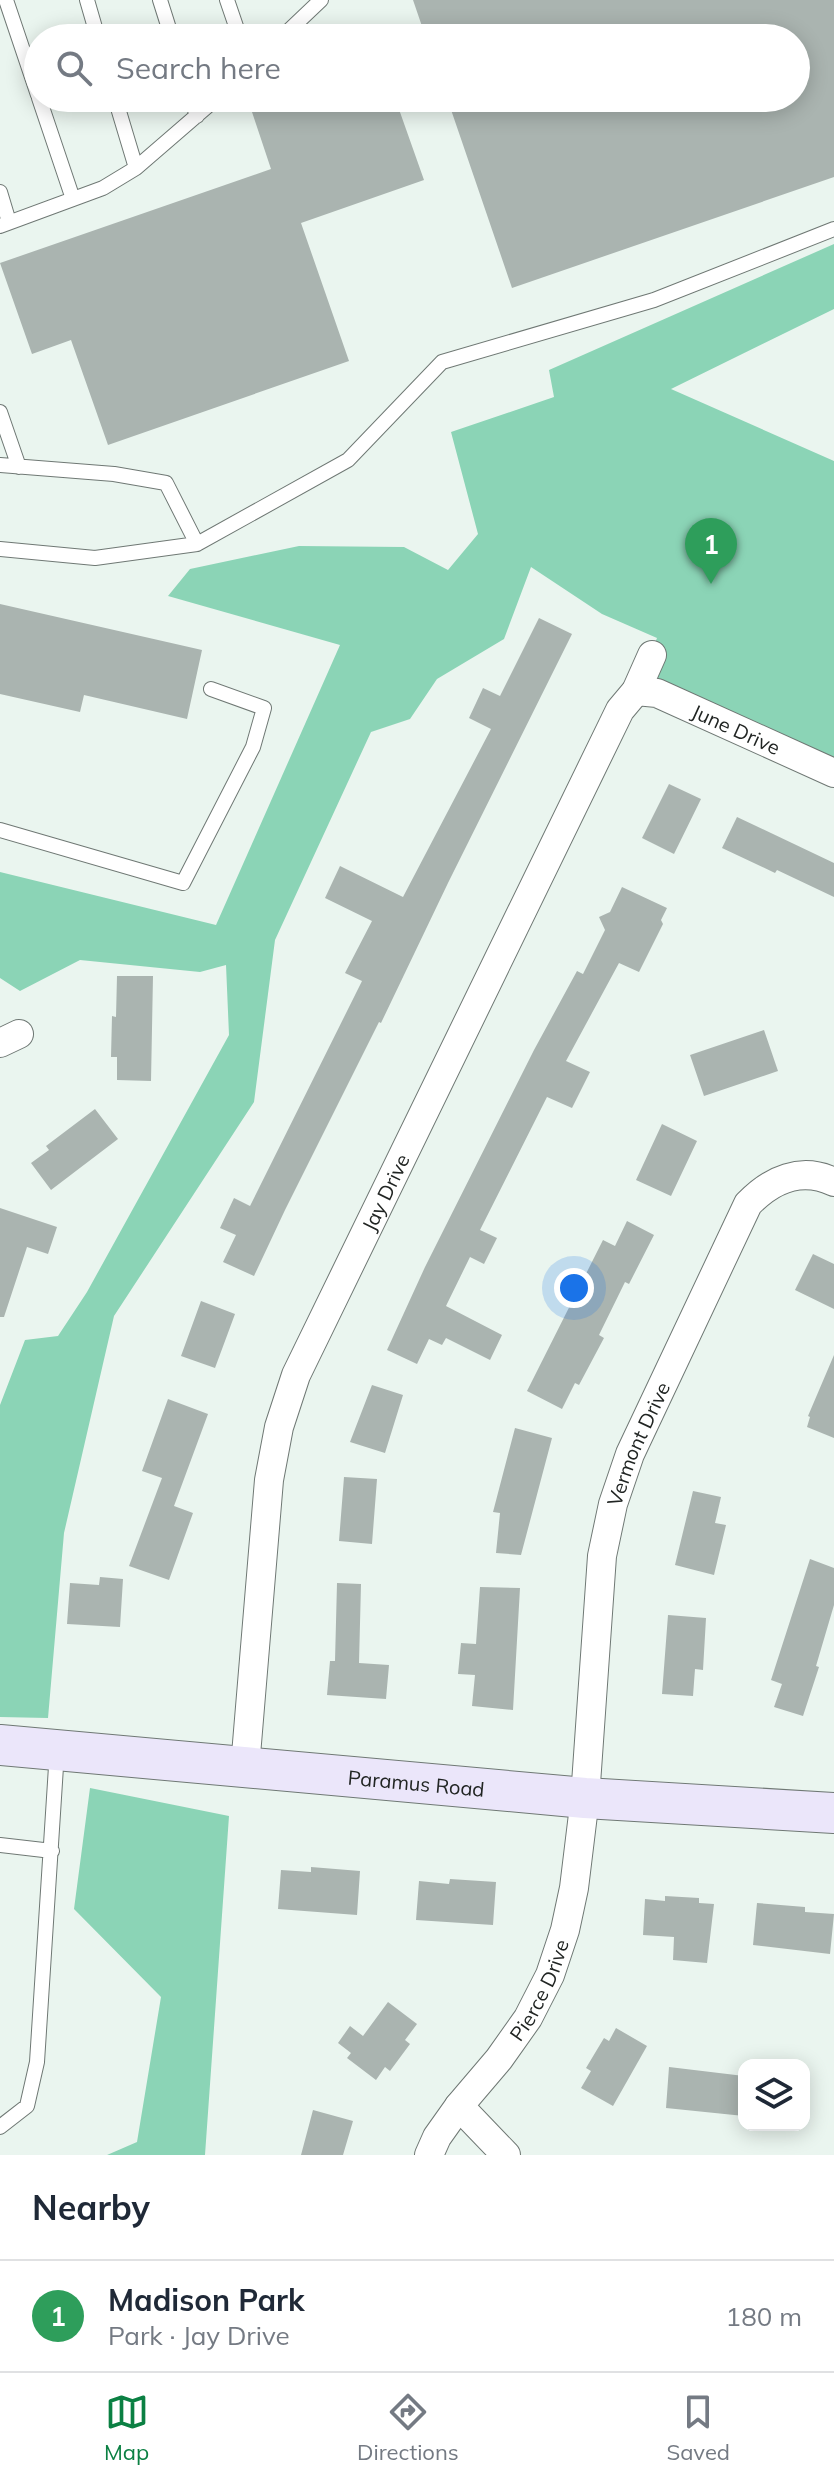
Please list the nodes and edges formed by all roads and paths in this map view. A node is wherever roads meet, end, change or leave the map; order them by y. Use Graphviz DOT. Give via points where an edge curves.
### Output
graph roads {
  1 [pos="6,0"];
  2 [pos="87,0"];
  3 [pos="160,0"];
  4 [pos="227,0"];
  5 [pos="321,0"];
  6 [pos="306,6"];
  7 [pos="0,9"];
  8 [pos="94,24"];
  9 [pos="168,24"];
  10 [pos="235,24"];
  11 [pos="292,24"];
  12 [pos="24,55"];
  13 [pos="43,112"];
  14 [pos="119,112"];
  15 [pos="196,112"];
  16 [pos="201,112"];
  17 [pos="197,116"];
  18 [pos="136,168"];
  19 [pos="0,192"];
  20 [pos="73,199"];
  21 [pos="5,224"];
  22 [pos="834,229"];
  23 [pos="0,412"];
  24 [pos="0,465"];
  25 [pos="19,467"];
  26 [pos="197,544"];
  27 [pos="0,549"];
  28 [pos="652,655"];
  29 [pos="211,689"];
  30 [pos="636,691"];
  31 [pos="834,773"];
  32 [pos="0,830"];
  33 [pos="834,1182"];
  34 [pos="0,1745"];
  35 [pos="57,1750"];
  36 [pos="245,1767"];
  37 [pos="585,1798"];
  38 [pos="834,1813"];
  39 [pos="3,1848"];
  40 [pos="52,1851"];
  41 [pos="459,2106"];
  42 [pos="0,2127"];
  43 [pos="429,2155"];
  44 [pos="506,2155"];
  1 -- 7 [label="lane"];
  1 -- 12 [label="lane"];
  2 -- 8 [label="lane"];
  3 -- 9 [label="lane"];
  4 -- 10 [label="lane"];
  5 -- 6 [label="lane"];
  6 -- 11 [label="lane"];
  13 -- 20 [label="lane"];
  14 -- 18 [label="lane"];
  15 -- 17 [label="lane"];
  16 -- 17 [label="lane"];
  17 -- 18 [label="lane"];
  18 -- 20 [label="lane"];
  19 -- 21 [label="lane"];
  20 -- 21 [label="lane"];
  22 -- 26 [label="lane" via="654,300 442,362 348,460"];
  23 -- 25 [label="lane"];
  24 -- 25 [label="lane"];
  25 -- 26 [label="lane" via="166,483"];
  26 -- 27 [label="lane" via="95,558"];
  28 -- 30 [label="street, Jay Drive"];
  29 -- 32 [label="lane" via="264,708 253,747 183,883"];
  30 -- 31 [label="street, June Drive" via="657,693"];
  30 -- 36 [label="street, Jay Drive" via="620,710 296,1375 269,1480"];
  33 -- 37 [label="street, Vermont Drive" via="802,1174 781,1178 748,1204 630,1454 602,1556"];
  34 -- 35 [label="main road, Paramus Road"];
  35 -- 36 [label="main road, Paramus Road"];
  35 -- 40 [label="lane"];
  36 -- 37 [label="main road, Paramus Road"];
  37 -- 38 [label="main road, Paramus Road"];
  37 -- 41 [label="street, Pierce Drive" via="574,1888 550,1975 528,2018"];
  39 -- 40 [label="lane"];
  40 -- 42 [label="lane" via="37,2062 27,2106"];
  41 -- 43 [label="street, Pierce Drive"];
  41 -- 44 [label="street"];
}
